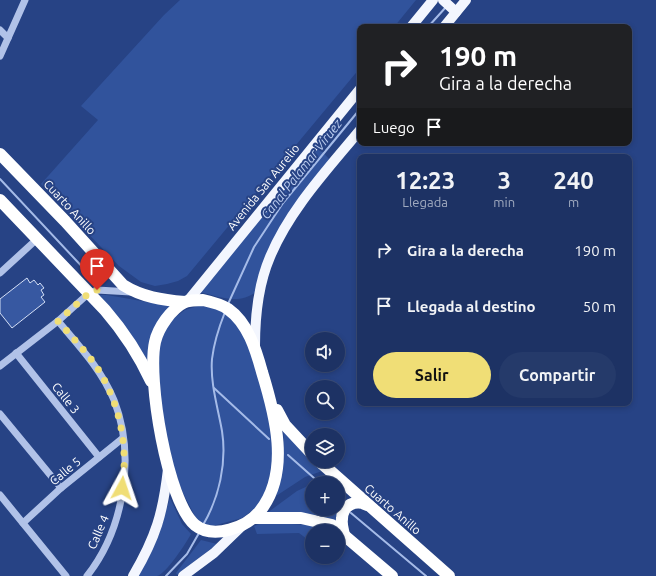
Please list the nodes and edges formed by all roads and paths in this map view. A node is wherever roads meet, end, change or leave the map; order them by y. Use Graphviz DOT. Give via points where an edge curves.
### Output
graph roads {
  1 [pos="25,0"];
  2 [pos="433,0"];
  3 [pos="443,0"];
  4 [pos="466,0"];
  5 [pos="454,10"];
  6 [pos="413,24"];
  7 [pos="446,24"];
  8 [pos="0,30"];
  9 [pos="8,38"];
  10 [pos="0,56"];
  11 [pos="357,93"];
  12 [pos="357,134"];
  13 [pos="0,154"];
  14 [pos="0,200"];
  15 [pos="37,239"];
  16 [pos="0,273"];
  17 [pos="135,292"];
  18 [pos="88,294"];
  19 [pos="186,302"];
  20 [pos="58,321"];
  21 [pos="255,348"];
  22 [pos="16,353"];
  23 [pos="0,366"];
  24 [pos="154,390"];
  25 [pos="271,401"];
  26 [pos="0,414"];
  27 [pos="123,438"];
  28 [pos="305,446"];
  29 [pos="99,456"];
  30 [pos="327,468"];
  31 [pos="168,469"];
  32 [pos="61,488"];
  33 [pos="0,495"];
  34 [pos="367,505"];
  35 [pos="254,518"];
  36 [pos="23,523"];
  37 [pos="328,524"];
  38 [pos="343,524"];
  39 [pos="242,526"];
  40 [pos="345,536"];
  41 [pos="66,576"];
  42 [pos="87,576"];
  43 [pos="133,576"];
  44 [pos="183,576"];
  45 [pos="392,576"];
  46 [pos="449,576"];
  1 -- 9 [label="street"];
  2 -- 6 [label="main road"];
  3 -- 5 [label="main road"];
  4 -- 5 [label="main road"];
  5 -- 7 [label="main road"];
  8 -- 9 [label="street"];
  9 -- 10 [label="street"];
  11 -- 19 [label="main road, Avenida San Aurelio"];
  12 -- 21 [label="main road" via="288,221 270,257 258,295"];
  13 -- 17 [label="highway, Cuarto Anillo" via="114,276"];
  14 -- 15 [label="highway"];
  15 -- 16 [label="street"];
  15 -- 18 [label="highway"];
  17 -- 18 [label="street" via="97,290"];
  17 -- 19 [label="highway, Cuarto Anillo" via="151,298"];
  18 -- 20 [label="street"];
  18 -- 24 [label="highway" via="105,310 129,341"];
  19 -- 21 [label="highway, Cuarto Anillo" via="203,300 223,306 240,320"];
  19 -- 24 [label="highway" via="169,316 155,341"];
  20 -- 22 [label="street"];
  20 -- 27 [label="street, Calle 4" via="94,364 114,400"];
  21 -- 25 [label="highway"];
  22 -- 23 [label="street"];
  22 -- 29 [label="street, Calle 3"];
  24 -- 31 [label="highway"];
  25 -- 28 [label="highway" via="285,425"];
  25 -- 35 [label="highway" via="277,435 276,471 273,488 266,504"];
  26 -- 32 [label="street"];
  27 -- 29 [label="street, Calle 5"];
  27 -- 42 [label="street, Calle 4" via="124,478 116,518 100,556"];
  29 -- 32 [label="street, Calle 5"];
  30 -- 34 [label="highway, Cuarto Anillo"];
  31 -- 39 [label="highway" via="178,497 192,521 201,528 220,531"];
  31 -- 43 [label="main road" via="163,507 156,532"];
  32 -- 36 [label="street, Calle 5"];
  33 -- 36 [label="street"];
  34 -- 38 [label="highway" via="356,502 346,508"];
  34 -- 46 [label="highway, Cuarto Anillo"];
  35 -- 37 [label="highway" via="301,518"];
  35 -- 39 [label="highway"];
  36 -- 41 [label="street"];
  39 -- 44 [label="main road" via="214,553"];
  40 -- 45 [label="highway"];
}
